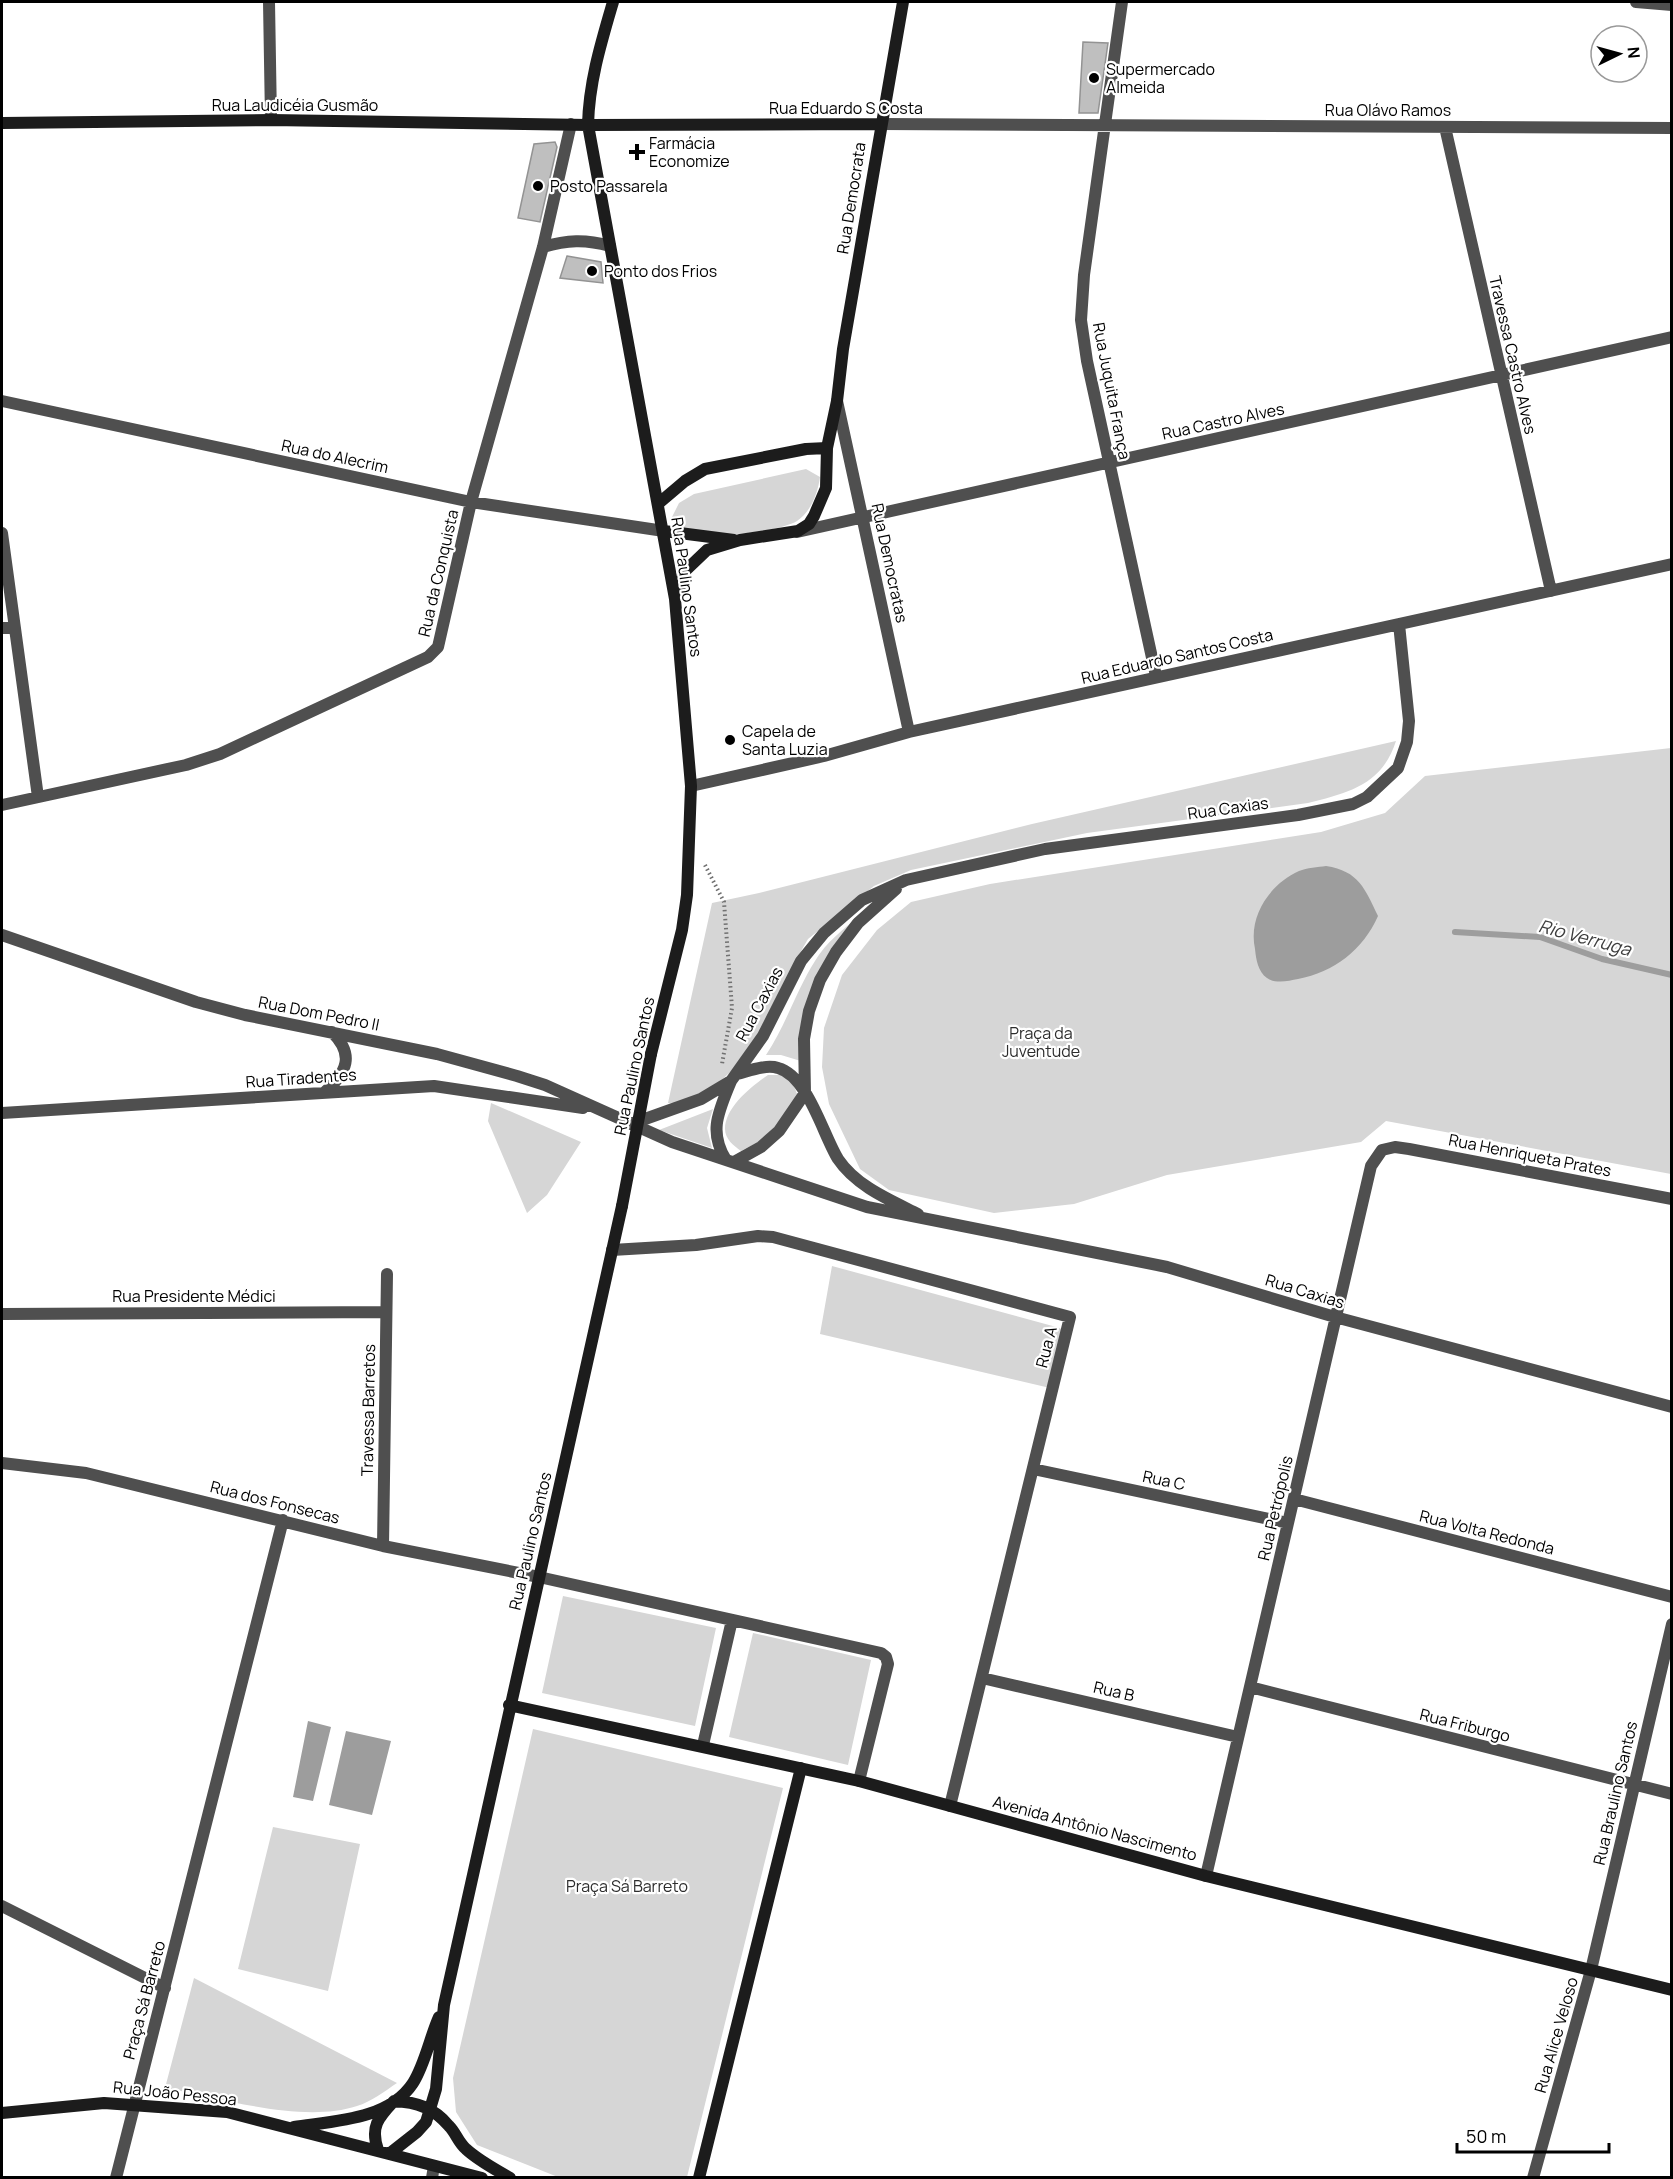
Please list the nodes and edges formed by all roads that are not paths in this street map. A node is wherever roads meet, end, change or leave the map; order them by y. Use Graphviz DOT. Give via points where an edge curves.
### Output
graph roads {
  1 [pos="269,2"];
  2 [pos="613,2"];
  3 [pos="903,2"];
  4 [pos="1122,2"];
  5 [pos="1636,2"];
  6 [pos="1653,2"];
  7 [pos="1671,5"];
  8 [pos="271,120"];
  9 [pos="2,123"];
  10 [pos="571,124"];
  11 [pos="880,124"];
  12 [pos="588,125"];
  13 [pos="1105,126"];
  14 [pos="1445,127"];
  15 [pos="1671,128"];
  16 [pos="610,246"];
  17 [pos="543,248"];
  18 [pos="1671,337"];
  19 [pos="1500,377"];
  20 [pos="2,401"];
  21 [pos="837,401"];
  22 [pos="827,448"];
  23 [pos="1108,463"];
  24 [pos="471,502"];
  25 [pos="659,503"];
  26 [pos="863,519"];
  27 [pos="664,531"];
  28 [pos="2,533"];
  29 [pos="781,536"];
  30 [pos="740,540"];
  31 [pos="1671,564"];
  32 [pos="1551,591"];
  33 [pos="675,599"];
  34 [pos="1399,624"];
  35 [pos="8,628"];
  36 [pos="1156,676"];
  37 [pos="909,732"];
  38 [pos="691,786"];
  39 [pos="38,797"];
  40 [pos="2,805"];
  41 [pos="906,880"];
  42 [pos="2,935"];
  43 [pos="332,1032"];
  44 [pos="734,1078"];
  45 [pos="326,1092"];
  46 [pos="805,1093"];
  47 [pos="602,1112"];
  48 [pos="2,1113"];
  49 [pos="629,1124"];
  50 [pos="1382,1150"];
  51 [pos="730,1161"];
  52 [pos="1671,1199"];
  53 [pos="927,1219"];
  54 [pos="612,1250"];
  55 [pos="387,1274"];
  56 [pos="386,1312"];
  57 [pos="2,1314"];
  58 [pos="1335,1317"];
  59 [pos="1671,1407"];
  60 [pos="2,1463"];
  61 [pos="1033,1469"];
  62 [pos="1293,1499"];
  63 [pos="283,1520"];
  64 [pos="1288,1523"];
  65 [pos="383,1546"];
  66 [pos="540,1577"];
  67 [pos="1671,1597"];
  68 [pos="732,1620"];
  69 [pos="1671,1624"];
  70 [pos="982,1678"];
  71 [pos="1250,1687"];
  72 [pos="509,1705"];
  73 [pos="1238,1737"];
  74 [pos="703,1745"];
  75 [pos="801,1768"];
  76 [pos="859,1781"];
  77 [pos="1634,1785"];
  78 [pos="1671,1794"];
  79 [pos="950,1806"];
  80 [pos="1206,1876"];
  81 [pos="2,1906"];
  82 [pos="1591,1970"];
  83 [pos="165,1988"];
  84 [pos="1671,1990"];
  85 [pos="444,2005"];
  86 [pos="394,2101"];
  87 [pos="134,2103"];
  88 [pos="430,2109"];
  89 [pos="2,2113"];
  90 [pos="287,2128"];
  91 [pos="383,2152"];
  92 [pos="433,2172"];
  93 [pos="116,2178"];
  94 [pos="482,2178"];
  95 [pos="510,2178"];
  96 [pos="699,2178"];
  97 [pos="1533,2178"];
  1 -- 8 [label="street"];
  2 -- 12 [label="main road, Rua Paulino Santos" via="597,56"];
  3 -- 11 [label="main road, Rua Democrata"];
  4 -- 13 [label="street, Rua Juquita França"];
  5 -- 6 [label="street"];
  6 -- 7 [label="street"];
  8 -- 9 [label="main road, Rua Laudicéia Gusmão"];
  8 -- 10 [label="main road, Rua Laudicéia Gusmão"];
  10 -- 12 [label="main road, Rua Laudicéia Gusmão"];
  10 -- 17 [label="street, Rua da Conquista"];
  11 -- 12 [label="main road, Rua Eduardo S Costa"];
  11 -- 13 [label="street, Rua Eduardo S Costa"];
  11 -- 21 [label="main road, Rua Democrata"];
  12 -- 16 [label="main road, Rua Paulino Santos"];
  13 -- 14 [label="street, Rua Olávo Ramos"];
  13 -- 23 [label="street, Rua Juquita França" via="1081,320"];
  14 -- 15 [label="street, Rua Olávo Ramos"];
  14 -- 19 [label="street, Travessa Castro Alves"];
  16 -- 17 [label="street" via="574,240"];
  16 -- 25 [label="main road, Rua Paulino Santos"];
  17 -- 24 [label="street, Rua da Conquista"];
  18 -- 19 [label="street, Rua Castro Alves"];
  19 -- 23 [label="street, Rua Castro Alves"];
  19 -- 32 [label="street, Travessa Castro Alves"];
  20 -- 24 [label="street, Rua do Alecrim"];
  21 -- 22 [label="main road, Rua Democrata"];
  21 -- 26 [label="street, Rua Democratas"];
  22 -- 25 [label="main road" via="806,448 705,470"];
  22 -- 29 [label="main road, Rua Democrata" via="826,488 818,510 809,524"];
  23 -- 26 [label="street, Rua Castro Alves"];
  23 -- 36 [label="street, Rua Juquita França"];
  24 -- 27 [label="street, Rua do Alecrim"];
  24 -- 39 [label="street, Rua da Conquista" via="441,638 428,657 220,754"];
  25 -- 27 [label="main road, Rua Paulino Santos"];
  26 -- 29 [label="street, Rua Castro Alves"];
  26 -- 37 [label="street, Rua Democratas"];
  27 -- 30 [label="main road"];
  27 -- 33 [label="main road, Rua Paulino Santos"];
  28 -- 35 [label="street"];
  29 -- 30 [label="main road, Rua Democrata"];
  30 -- 33 [label="main road" via="707,550 693,560"];
  31 -- 32 [label="street, Rua Eduardo Santos Costa"];
  32 -- 34 [label="street, Rua Eduardo Santos Costa"];
  33 -- 38 [label="main road, Rua Paulino Santos"];
  34 -- 36 [label="street, Rua Eduardo Santos Costa"];
  34 -- 41 [label="street, Rua Caxias" via="1407,742 1398,768 1367,797 1353,804 1298,815 1045,849"];
  35 -- 39 [label="street"];
  36 -- 37 [label="street, Rua Eduardo Santos Costa"];
  37 -- 38 [label="street, Rua Eduardo Santos Costa"];
  38 -- 54 [label="main road, Rua Paulino Santos, bridge" via="682,930 651,1054"];
  39 -- 40 [label="street, Rua da Conquista"];
  41 -- 44 [label="street, Rua Caxias" via="862,900 824,933 801,961 763,1036"];
  41 -- 46 [label="street, Rua Caxias" via="858,923 820,980 805,1032"];
  42 -- 43 [label="street, Rua Dom Pedro II" via="196,1002"];
  43 -- 45 [label="street" via="344,1046 346,1058 342,1074"];
  43 -- 47 [label="street, Rua Dom Pedro II" via="517,1076"];
  44 -- 46 [label="street" via="779,1068"];
  44 -- 49 [label="street, Rua Caxias" via="701,1099"];
  44 -- 51 [label="street" via="722,1104 715,1134"];
  45 -- 47 [label="street, Rua Tiradentes" via="434,1086"];
  45 -- 48 [label="street, Rua Tiradentes" via="188,1104"];
  46 -- 51 [label="street" via="779,1131 761,1147"];
  46 -- 53 [label="street" via="838,1160 851,1174"];
  47 -- 49 [label="street, Rua Dom Pedro II"];
  49 -- 51 [label="street, Rua Dom Pedro II"];
  50 -- 52 [label="street, Rua Henriqueta Prates" via="1408,1149"];
  50 -- 58 [label="street, Rua Petrópolis" via="1371,1166"];
  51 -- 53 [label="street, Rua Caxias" via="867,1207"];
  53 -- 58 [label="street, Rua Caxias" via="1167,1267"];
  54 -- 61 [label="street, Rua A" via="773,1237 1069,1316"];
  54 -- 66 [label="main road, Rua Paulino Santos"];
  55 -- 56 [label="street, Travessa Barretos"];
  56 -- 57 [label="street, Rua Presidente Médici"];
  56 -- 65 [label="street, Travessa Barretos"];
  58 -- 59 [label="street, Rua Caxias"];
  58 -- 62 [label="street, Rua Petrópolis"];
  60 -- 63 [label="street, Rua dos Fonsecas" via="86,1473"];
  61 -- 64 [label="street, Rua C"];
  61 -- 70 [label="street, Rua A"];
  62 -- 64 [label="street, Rua Petrópolis"];
  62 -- 67 [label="street, Rua Volta Redonda"];
  63 -- 65 [label="street, Rua dos Fonsecas"];
  63 -- 83 [label="street, Praça Sá Barreto"];
  64 -- 71 [label="street, Rua Petrópolis"];
  65 -- 66 [label="street, Rua dos Fonsecas"];
  66 -- 68 [label="street"];
  66 -- 72 [label="main road, Rua Paulino Santos"];
  68 -- 74 [label="street"];
  68 -- 76 [label="street" via="886,1656 888,1664"];
  69 -- 77 [label="street, Rua Braulino Santos"];
  70 -- 73 [label="street, Rua B"];
  70 -- 79 [label="street, Rua A"];
  71 -- 73 [label="street, Rua Petrópolis"];
  71 -- 77 [label="street, Rua Friburgo"];
  72 -- 74 [label="main road, Avenida Antônio Nascimento"];
  72 -- 85 [label="main road, Rua Paulino Santos"];
  73 -- 80 [label="street, Rua Petrópolis"];
  74 -- 75 [label="main road, Avenida Antônio Nascimento"];
  75 -- 76 [label="main road, Avenida Antônio Nascimento"];
  75 -- 96 [label="main road"];
  76 -- 79 [label="main road, Avenida Antônio Nascimento"];
  77 -- 78 [label="street, Rua Friburgo"];
  77 -- 82 [label="street, Rua Braulino Santos"];
  79 -- 80 [label="main road, Avenida Antônio Nascimento"];
  80 -- 82 [label="main road, Avenida Antônio Nascimento"];
  81 -- 83 [label="street"];
  82 -- 84 [label="main road, Avenida Antônio Nascimento"];
  82 -- 97 [label="street, Rua Alice Veloso"];
  83 -- 87 [label="street, Praça Sá Barreto"];
  85 -- 86 [label="main road, Rua Paulino Santos" via="414,2082"];
  85 -- 88 [label="main road, Rua Paulino Santos" via="436,2089"];
  86 -- 88 [label="main road"];
  86 -- 90 [label="main road, Rua Paulino Santos" via="354,2118"];
  86 -- 91 [label="main road" via="375,2125 374,2140"];
  87 -- 89 [label="main road, Rua João Pessoa"];
  87 -- 90 [label="main road, Rua João Pessoa" via="226,2112"];
  87 -- 93 [label="street, Praça Sá Barreto"];
  88 -- 91 [label="main road, Rua Paulino Santos" via="417,2132"];
  88 -- 95 [label="main road" via="474,2156"];
  90 -- 91 [label="main road, Rua João Pessoa"];
  91 -- 92 [label="main road"];
  92 -- 94 [label="main road"];
}
